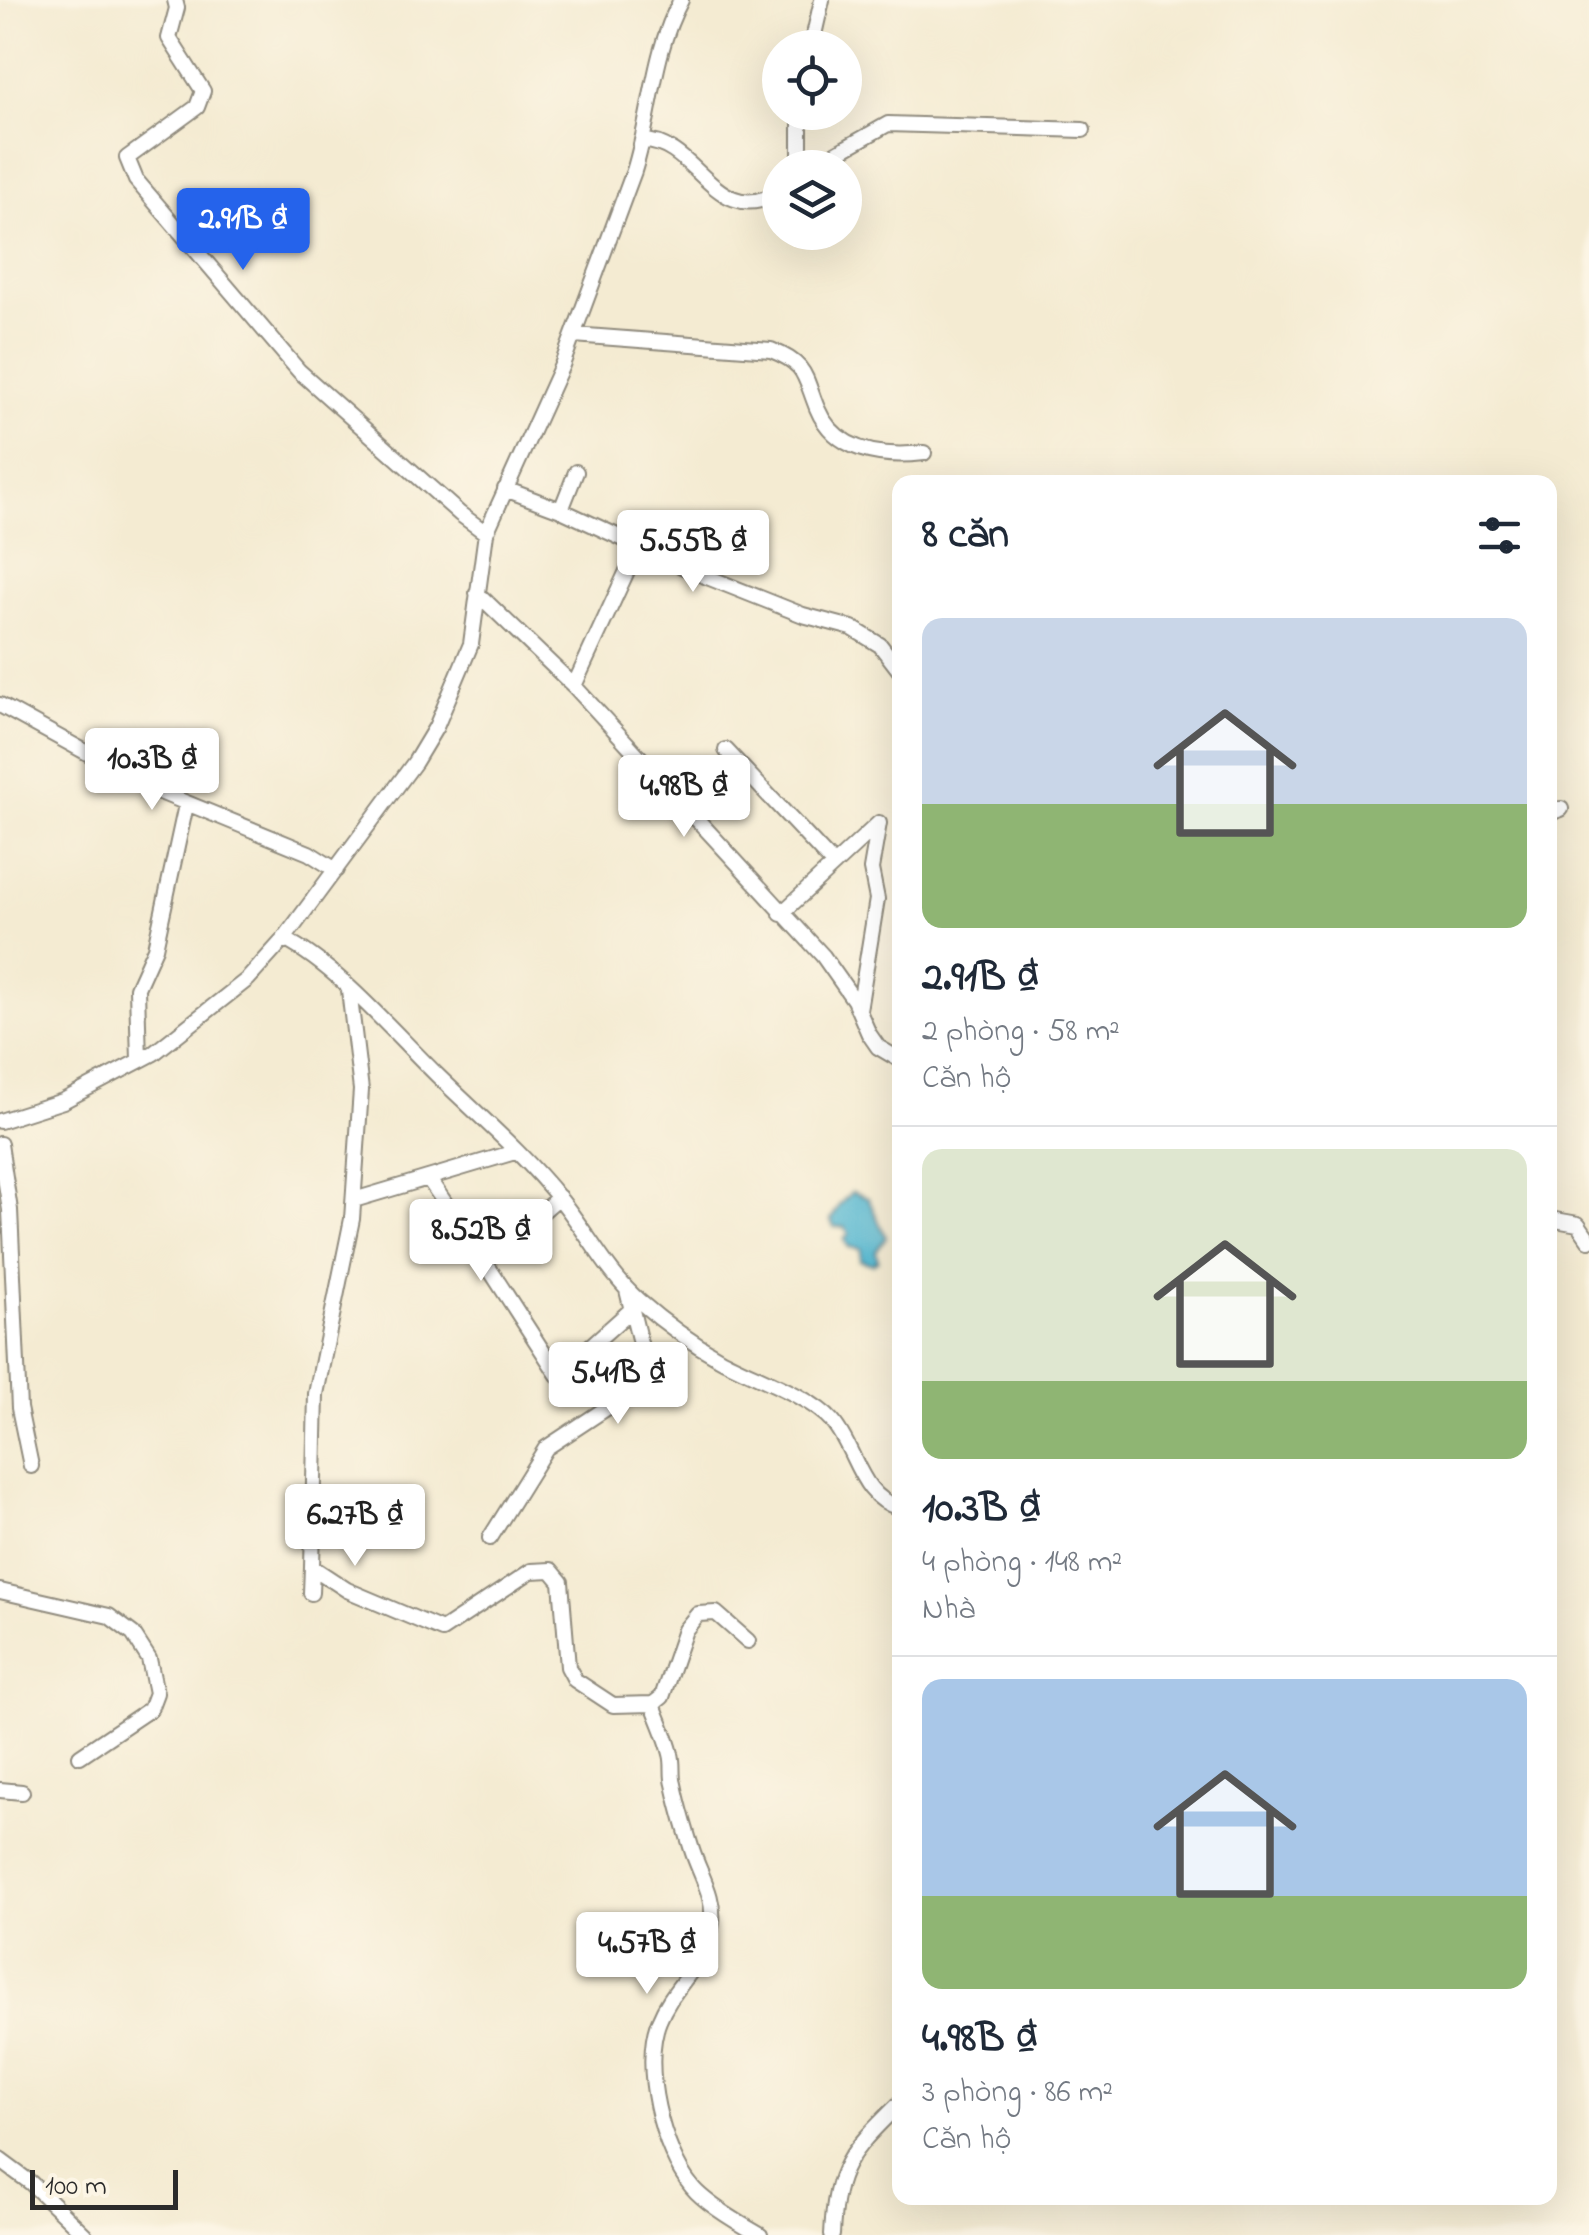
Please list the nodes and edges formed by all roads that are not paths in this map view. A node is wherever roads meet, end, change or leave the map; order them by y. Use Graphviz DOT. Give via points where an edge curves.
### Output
graph roads {
  1 [pos="175,0"];
  2 [pos="680,0"];
  3 [pos="822,0"];
  4 [pos="815,30"];
  5 [pos="1083,130"];
  6 [pos="644,141"];
  7 [pos="842,150"];
  8 [pos="762,202"];
  9 [pos="574,334"];
  10 [pos="924,452"];
  11 [pos="576,472"];
  12 [pos="505,490"];
  13 [pos="561,510"];
  14 [pos="486,533"];
  15 [pos="639,546"];
  16 [pos="477,593"];
  17 [pos="892,661"];
  18 [pos="574,686"];
  19 [pos="0,705"];
  20 [pos="726,750"];
  21 [pos="186,805"];
  22 [pos="834,864"];
  23 [pos="336,870"];
  24 [pos="781,914"];
  25 [pos="284,938"];
  26 [pos="350,990"];
  27 [pos="859,1012"];
  28 [pos="892,1054"];
  29 [pos="139,1061"];
  30 [pos="0,1122"];
  31 [pos="0,1144"];
  32 [pos="516,1152"];
  33 [pos="428,1178"];
  34 [pos="558,1197"];
  35 [pos="354,1200"];
  36 [pos="1557,1220"];
  37 [pos="1589,1240"];
  38 [pos="485,1262"];
  39 [pos="627,1290"];
  40 [pos="631,1310"];
  41 [pos="31,1466"];
  42 [pos="892,1506"];
  43 [pos="490,1538"];
  44 [pos="312,1567"];
  45 [pos="0,1591"];
  46 [pos="310,1593"];
  47 [pos="748,1641"];
  48 [pos="653,1704"];
  49 [pos="80,1756"];
  50 [pos="0,1790"];
  51 [pos="22,1792"];
  52 [pos="892,2111"];
  53 [pos="0,2160"];
  54 [pos="85,2235"];
  55 [pos="760,2235"];
  56 [pos="832,2235"];
  1 -- 14 [label="street" via="169,38 202,91 197,107 127,158 136,180 299,370"];
  2 -- 6 [label="street" via="662,41"];
  3 -- 4 [label="street"];
  5 -- 7 [label="street" via="888,124"];
  6 -- 8 [label="street" via="662,142 728,198"];
  6 -- 9 [label="street"];
  9 -- 10 [label="street" via="771,350 805,372 818,410 850,446 871,453"];
  9 -- 12 [label="street"];
  11 -- 13 [label="street"];
  12 -- 13 [label="street"];
  12 -- 14 [label="street"];
  13 -- 15 [label="street"];
  14 -- 16 [label="street"];
  15 -- 17 [label="street" via="803,615 852,628"];
  15 -- 18 [label="street"];
  16 -- 18 [label="street"];
  16 -- 23 [label="street" via="474,634 436,727"];
  18 -- 24 [label="street"];
  19 -- 21 [label="street"];
  20 -- 22 [label="street"];
  21 -- 23 [label="street"];
  21 -- 29 [label="street" via="155,948 137,988"];
  22 -- 24 [label="street"];
  22 -- 27 [label="street" via="879,823 871,869 877,899"];
  23 -- 25 [label="street"];
  24 -- 27 [label="street" via="832,968"];
  25 -- 26 [label="street"];
  25 -- 29 [label="street" via="248,979"];
  26 -- 32 [label="street"];
  26 -- 35 [label="street" via="362,1090"];
  27 -- 28 [label="street" via="878,1047"];
  29 -- 30 [label="street" via="63,1101"];
  31 -- 41 [label="street" via="20,1408"];
  32 -- 33 [label="street"];
  32 -- 34 [label="street"];
  33 -- 35 [label="street"];
  33 -- 38 [label="street"];
  34 -- 38 [label="street"];
  34 -- 39 [label="street"];
  35 -- 44 [label="street" via="316,1394"];
  36 -- 37 [label="street" via="1578,1224"];
  38 -- 40 [label="street" via="558,1375"];
  39 -- 40 [label="street"];
  39 -- 42 [label="street" via="717,1357 832,1420 870,1490"];
  40 -- 43 [label="street" via="649,1380 546,1448"];
  44 -- 46 [label="street"];
  44 -- 48 [label="street" via="347,1590 442,1630 531,1572 552,1570 561,1582 568,1667 575,1680 614,1706"];
  45 -- 49 [label="street" via="109,1616 133,1634 149,1659 156,1692 150,1709"];
  47 -- 48 [label="street" via="716,1613 698,1614"];
  48 -- 55 [label="street" via="712,1920 692,1974 679,1982 659,2021 651,2048 656,2096 673,2154 693,2189"];
  50 -- 51 [label="street"];
  52 -- 56 [label="street" via="851,2152 833,2199"];
  53 -- 54 [label="street"];
}
